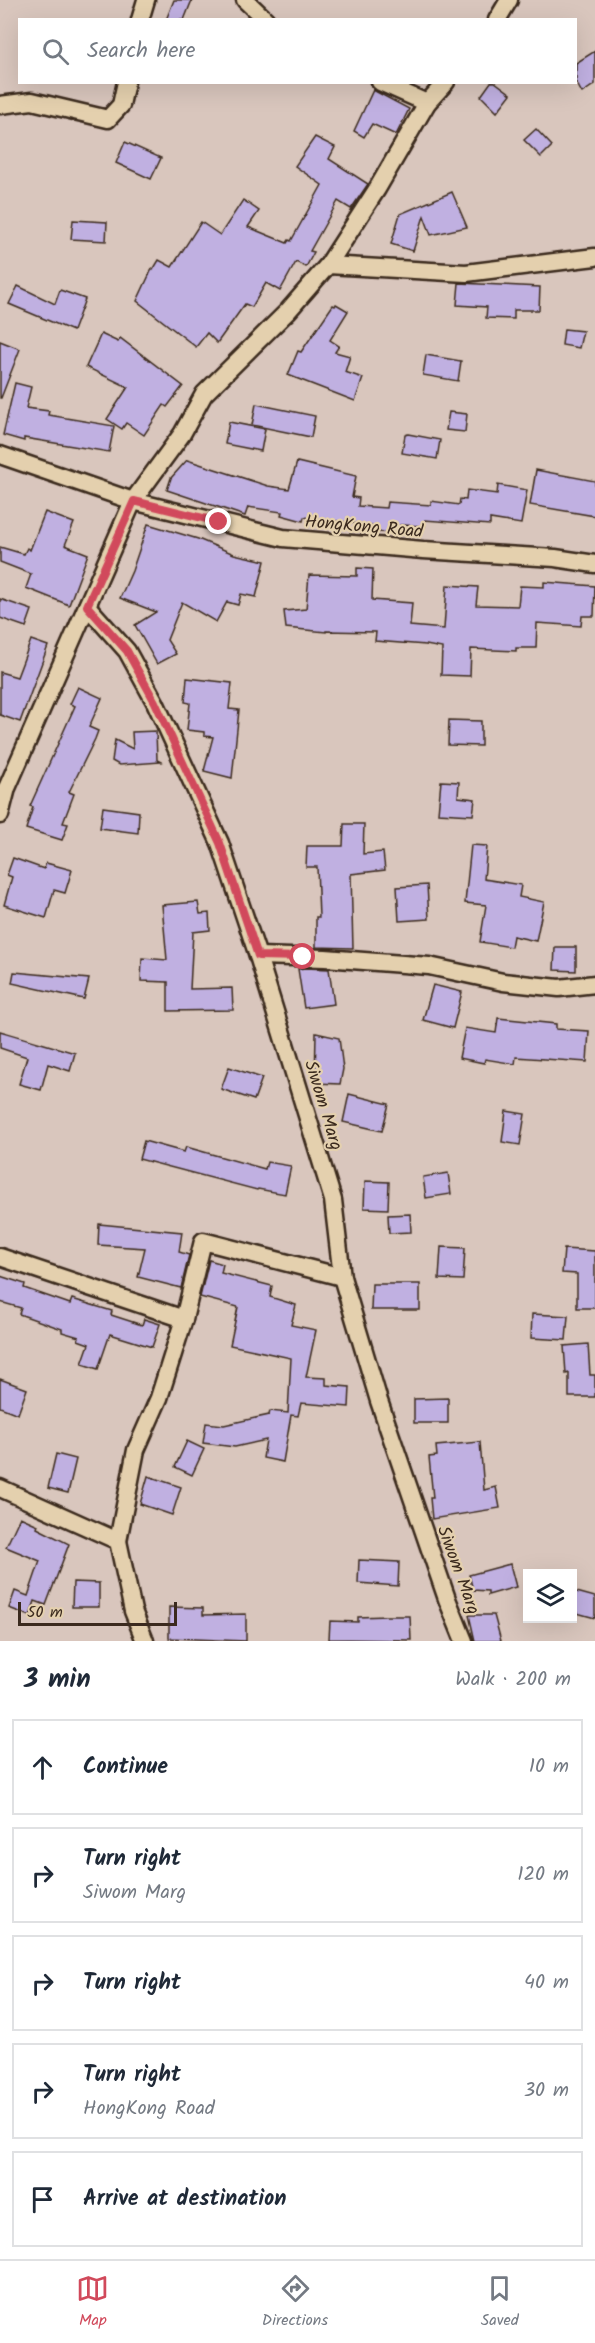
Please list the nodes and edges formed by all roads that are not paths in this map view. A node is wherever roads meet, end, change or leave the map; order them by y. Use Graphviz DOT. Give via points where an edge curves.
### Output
graph roads {
  1 [pos="146,0"];
  2 [pos="245,0"];
  3 [pos="509,0"];
  4 [pos="141,18"];
  5 [pos="264,18"];
  6 [pos="498,18"];
  7 [pos="126,84"];
  8 [pos="384,84"];
  9 [pos="444,84"];
  10 [pos="427,103"];
  11 [pos="0,105"];
  12 [pos="595,257"];
  13 [pos="328,265"];
  14 [pos="0,455"];
  15 [pos="134,501"];
  16 [pos="595,564"];
  17 [pos="87,606"];
  18 [pos="0,815"];
  19 [pos="258,956"];
  20 [pos="595,984"];
  21 [pos="0,1257"];
  22 [pos="342,1277"];
  23 [pos="184,1319"];
  24 [pos="0,1488"];
  25 [pos="118,1541"];
  26 [pos="145,1641"];
  27 [pos="465,1641"];
  1 -- 4 [label="street"];
  2 -- 5 [label="street"];
  3 -- 6 [label="street"];
  7 -- 11 [label="street" via="121,105 108,119 32,101"];
  8 -- 10 [label="street"];
  9 -- 10 [label="street"];
  10 -- 13 [label="street"];
  12 -- 13 [label="street" via="466,273"];
  13 -- 15 [label="street" via="288,311 204,394 182,434"];
  14 -- 15 [label="street, HongKong Road"];
  15 -- 16 [label="street, HongKong Road" via="283,538"];
  15 -- 17 [label="street"];
  17 -- 18 [label="street" via="7,788"];
  17 -- 19 [label="street, Siwom Marg" via="127,651 155,702 220,843"];
  19 -- 20 [label="street" via="429,966 503,982 559,988"];
  19 -- 22 [label="street, Siwom Marg" via="333,1200"];
  21 -- 23 [label="street"];
  22 -- 23 [label="street" via="203,1241"];
  22 -- 27 [label="street, Siwom Marg" via="379,1401"];
  23 -- 25 [label="street" via="159,1398 136,1450"];
  24 -- 25 [label="street"];
  25 -- 26 [label="street" via="133,1611"];
}
